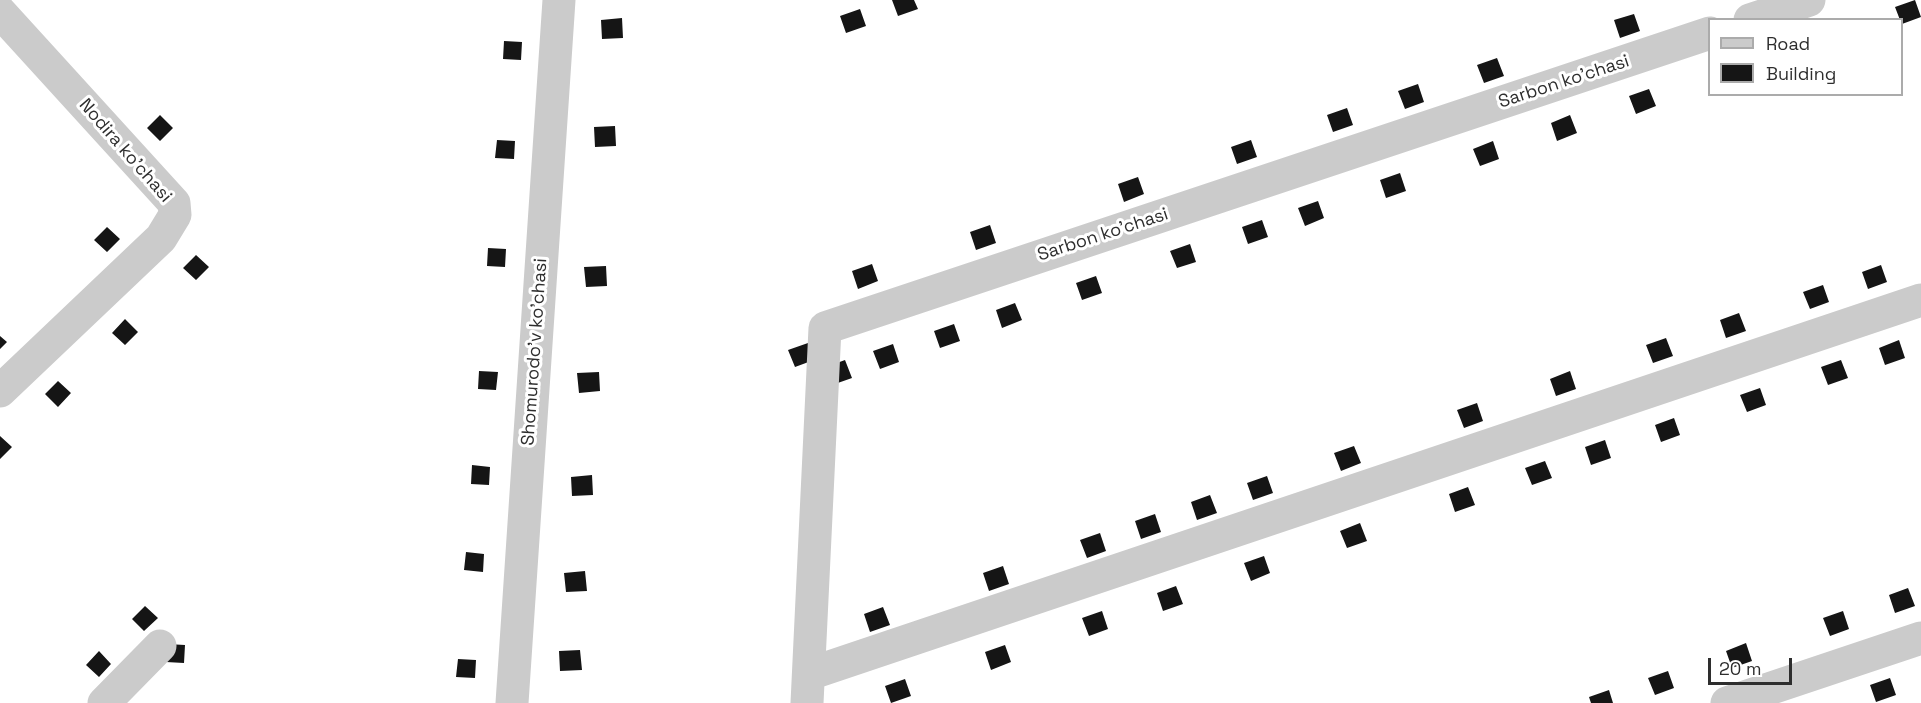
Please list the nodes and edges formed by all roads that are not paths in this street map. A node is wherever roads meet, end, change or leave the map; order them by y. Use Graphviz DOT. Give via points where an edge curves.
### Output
graph roads {
  1 [pos="559,0"];
  2 [pos="1809,0"];
  3 [pos="0,12"];
  4 [pos="1756,18"];
  5 [pos="1708,34"];
  6 [pos="1921,300"];
  7 [pos="0,392"];
  8 [pos="1921,638"];
  9 [pos="160,646"];
  10 [pos="808,688"];
  11 [pos="104,703"];
  12 [pos="512,703"];
  13 [pos="1727,703"];
  1 -- 12 [label="street, Shomurodo'v ko'chasi"];
  2 -- 4 [label="street"];
  3 -- 7 [label="street, Nodira ko'chasi" via="174,203 175,215 162,238"];
  5 -- 10 [label="street, Sarbon ko'chasi" via="825,328"];
  6 -- 10 [label="street, Sarbon ko'chasi"];
  8 -- 13 [label="street"];
  9 -- 11 [label="street"];
}
